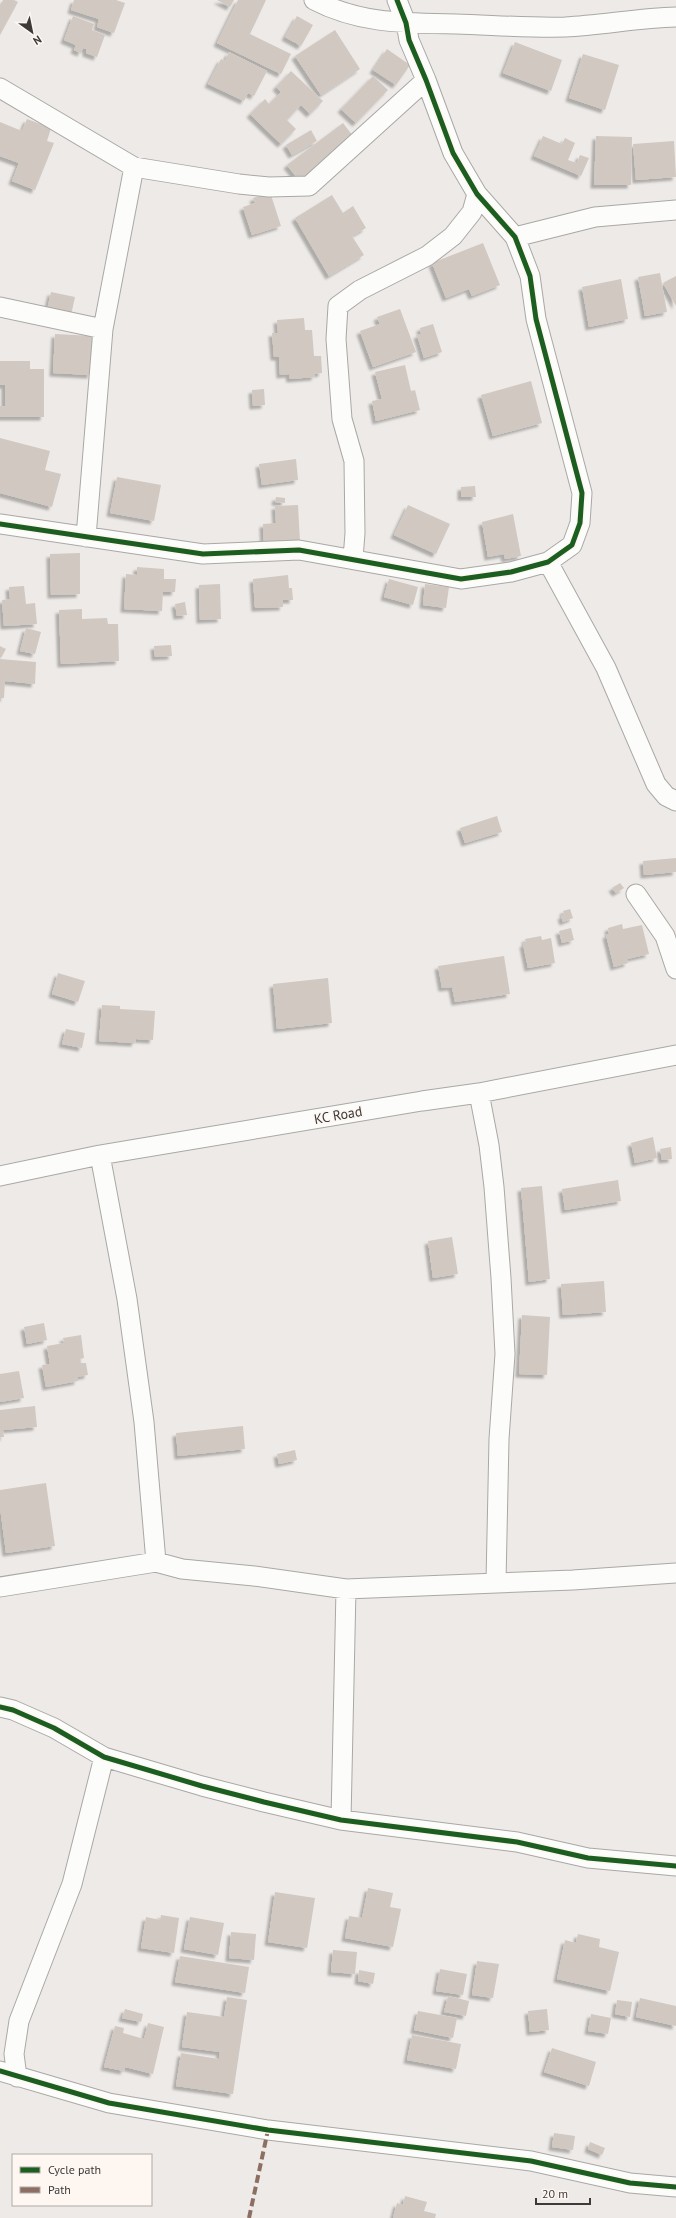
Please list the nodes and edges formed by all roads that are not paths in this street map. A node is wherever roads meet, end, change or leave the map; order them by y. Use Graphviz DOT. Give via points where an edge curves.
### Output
graph roads {
  1 [pos="314,0"];
  2 [pos="396,0"];
  3 [pos="676,17"];
  4 [pos="406,23"];
  5 [pos="426,80"];
  6 [pos="0,88"];
  7 [pos="134,167"];
  8 [pos="477,194"];
  9 [pos="676,210"];
  10 [pos="515,237"];
  11 [pos="0,307"];
  12 [pos="103,329"];
  13 [pos="0,524"];
  14 [pos="86,537"];
  15 [pos="353,559"];
  16 [pos="548,562"];
  17 [pos="676,801"];
  18 [pos="636,894"];
  19 [pos="676,969"];
  20 [pos="675,1051"];
  21 [pos="479,1093"];
  22 [pos="100,1155"];
  23 [pos="0,1176"];
  24 [pos="156,1562"];
  25 [pos="676,1573"];
  26 [pos="496,1582"];
  27 [pos="0,1587"];
  28 [pos="346,1589"];
  29 [pos="0,1707"];
  30 [pos="104,1757"];
  31 [pos="341,1820"];
  32 [pos="676,1866"];
  33 [pos="8,2074"];
  34 [pos="676,2187"];
  1 -- 4 [label="street" via="335,11 365,19"];
  2 -- 4 [label="street"];
  3 -- 4 [label="street" via="563,27"];
  4 -- 5 [label="street" via="409,40"];
  5 -- 7 [label="street" via="309,186 269,188"];
  5 -- 8 [label="street" via="453,153"];
  6 -- 7 [label="street"];
  7 -- 12 [label="street"];
  8 -- 10 [label="street"];
  8 -- 15 [label="street" via="472,212 453,236 427,256 360,290 338,306 336,338 342,419 354,461"];
  9 -- 10 [label="street" via="595,217"];
  10 -- 16 [label="street" via="530,276 536,319 582,493 580,523 572,545"];
  11 -- 12 [label="street"];
  12 -- 14 [label="street"];
  13 -- 14 [label="street"];
  14 -- 15 [label="street" via="203,554 299,550"];
  15 -- 16 [label="street" via="461,579 512,572"];
  16 -- 17 [label="street" via="606,668 656,784 666,796"];
  18 -- 19 [label="street" via="665,936"];
  20 -- 21 [label="street, KC Road"];
  21 -- 22 [label="street, KC Road"];
  21 -- 26 [label="street" via="494,1187 504,1354 499,1439"];
  22 -- 23 [label="street, KC Road"];
  22 -- 24 [label="street" via="127,1299 144,1422"];
  24 -- 27 [label="street"];
  24 -- 28 [label="street" via="182,1569"];
  25 -- 26 [label="street"];
  26 -- 28 [label="street"];
  28 -- 31 [label="street"];
  29 -- 30 [label="street" via="54,1728"];
  30 -- 31 [label="street" via="202,1786"];
  30 -- 33 [label="street" via="72,1884 19,2021"];
  31 -- 32 [label="street" via="516,1842 588,1858"];
  33 -- 34 [label="street" via="109,2103 268,2130 531,2161 630,2183"];
}
